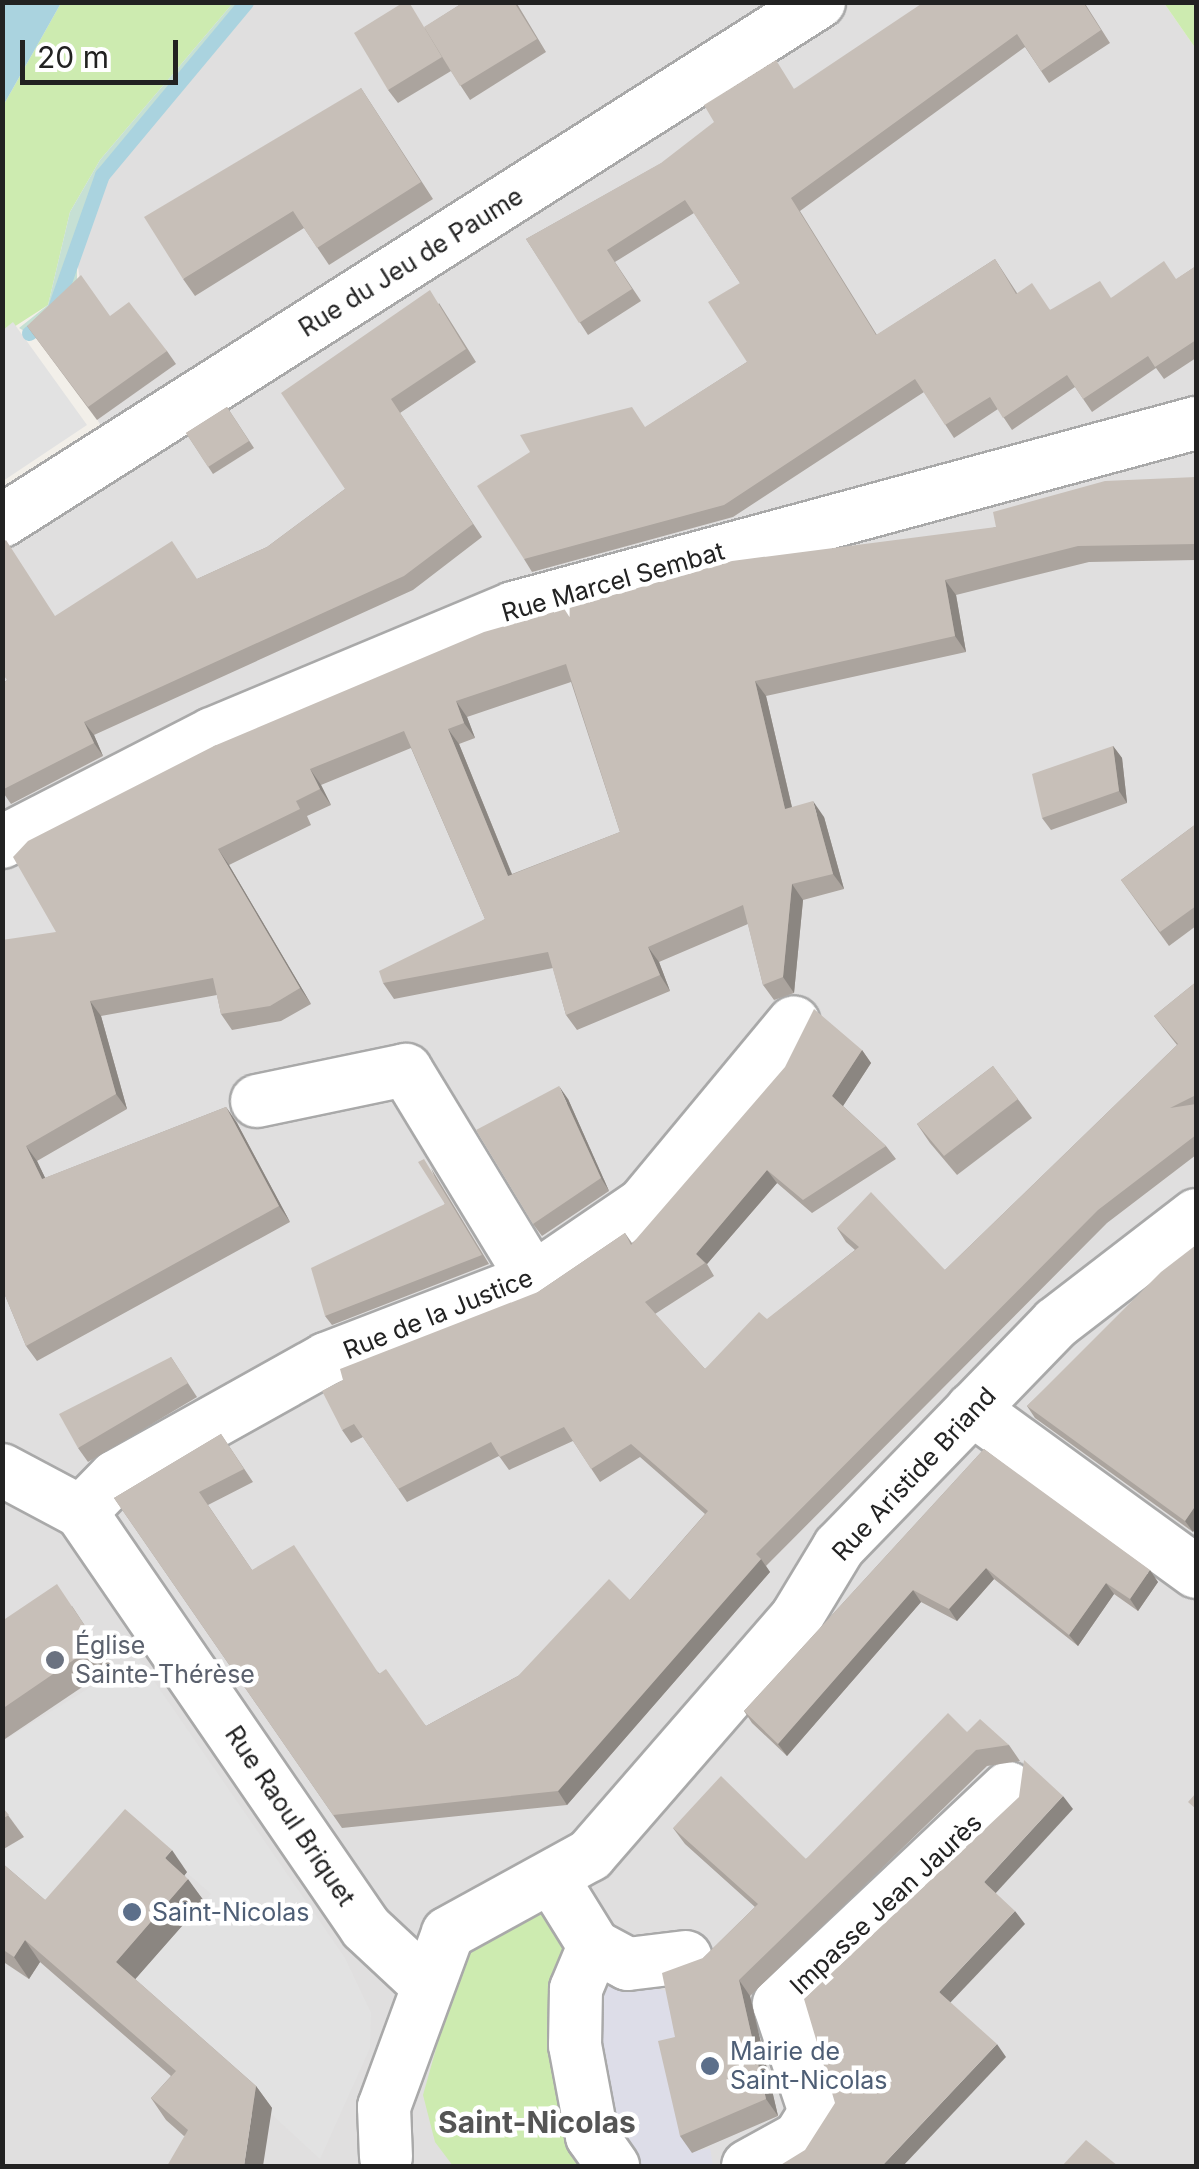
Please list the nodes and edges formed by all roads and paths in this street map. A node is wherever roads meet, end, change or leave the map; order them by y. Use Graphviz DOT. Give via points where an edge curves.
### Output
graph roads {
  1 [pos="820,2"];
  2 [pos="1196,423"];
  3 [pos="2,521"];
  4 [pos="2,842"];
  5 [pos="794,1022"];
  6 [pos="256,1100"];
  7 [pos="1196,1215"];
  8 [pos="533,1279"];
  9 [pos="972,1409"];
  10 [pos="2,1470"];
  11 [pos="81,1512"];
  12 [pos="1196,1572"];
  13 [pos="1008,1788"];
  14 [pos="555,1883"];
  15 [pos="594,1946"];
  16 [pos="686,1957"];
  17 [pos="426,1984"];
  18 [pos="388,2163"];
  19 [pos="612,2166"];
  20 [pos="748,2166"];
  1 -- 3 [label="street, Rue du Jeu de Paume"];
  2 -- 4 [label="street, Rue Marcel Sembat" via="513,608 212,734"];
  5 -- 8 [label="street, Rue de la Justice" via="744,1094 642,1204"];
  6 -- 8 [label="street" via="406,1070"];
  7 -- 9 [label="street, Rue Aristide Briand" via="1056,1323"];
  8 -- 11 [label="street, Rue de la Justice" via="326,1359 115,1477"];
  9 -- 12 [label="street"];
  9 -- 14 [label="street, Rue Aristide Briand" via="839,1547 796,1618 630,1814"];
  10 -- 11 [label="street, Rue Raoul Briquet"];
  11 -- 17 [label="street, Rue Raoul Briquet" via="366,1928"];
  13 -- 20 [label="street, Impasse Jean Jaurès" via="779,2004 814,2112 799,2138"];
  14 -- 15 [label="street"];
  14 -- 17 [label="street, Rue Aristide Briand" via="448,1933"];
  15 -- 16 [label="street" via="628,1964"];
  15 -- 19 [label="street" via="576,1988 575,2045 592,2136"];
  17 -- 18 [label="street, Rue Aristide Briand" via="384,2107"];
}
